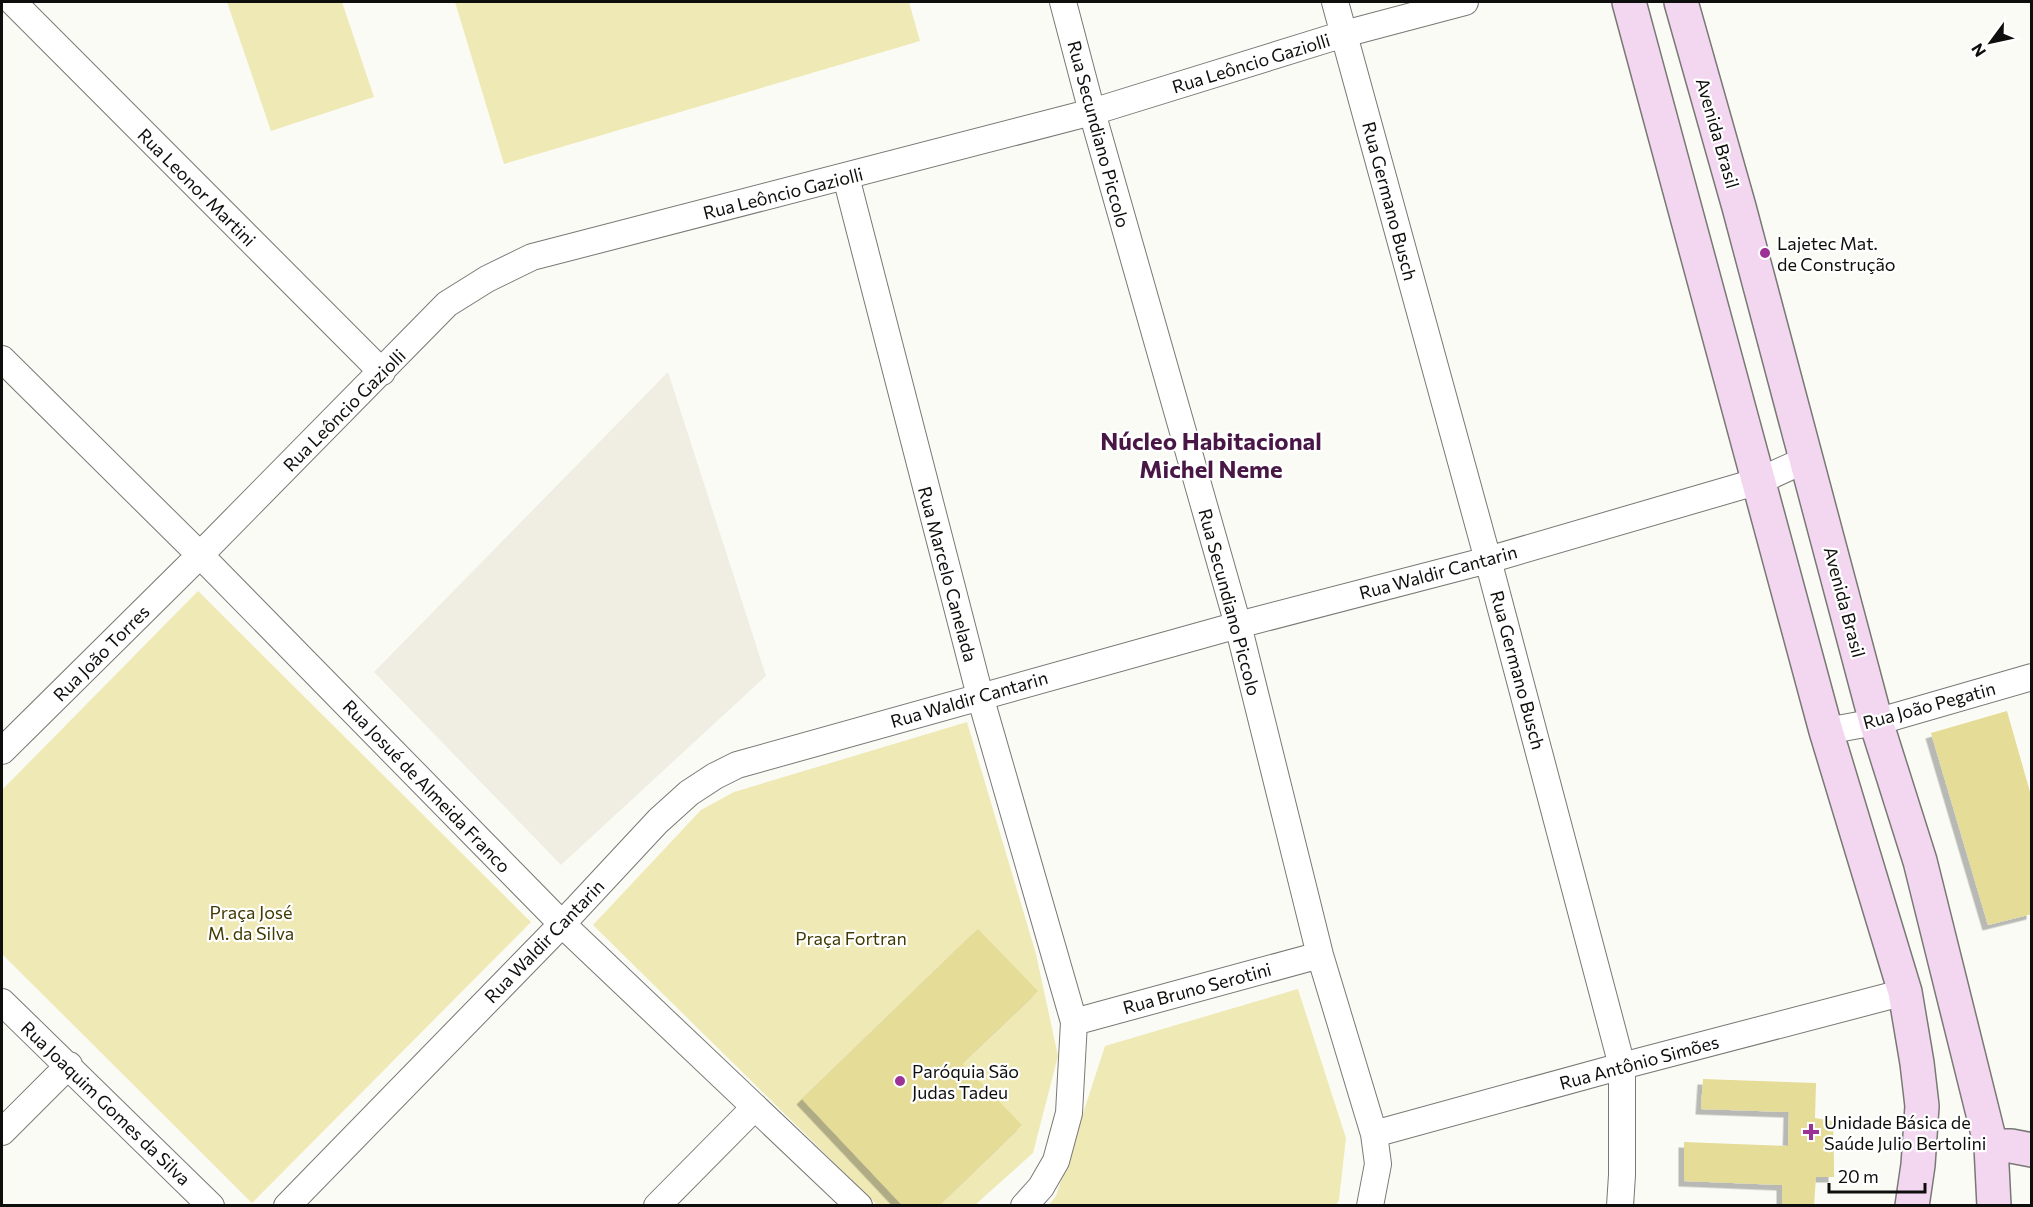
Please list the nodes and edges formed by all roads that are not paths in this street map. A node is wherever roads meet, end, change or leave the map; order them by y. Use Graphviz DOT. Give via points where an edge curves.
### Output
graph roads {
  1 [pos="13,2"];
  2 [pos="1063,2"];
  3 [pos="1335,2"];
  4 [pos="1465,2"];
  5 [pos="1629,2"];
  6 [pos="1681,2"];
  7 [pos="1344,34"];
  8 [pos="1092,112"];
  9 [pos="846,177"];
  10 [pos="5,370"];
  11 [pos="382,372"];
  12 [pos="1807,459"];
  13 [pos="1759,481"];
  14 [pos="200,555"];
  15 [pos="1488,560"];
  16 [pos="1238,625"];
  17 [pos="2031,677"];
  18 [pos="980,696"];
  19 [pos="1876,722"];
  20 [pos="1827,731"];
  21 [pos="2,751"];
  22 [pos="562,924"];
  23 [pos="1320,955"];
  24 [pos="1905,992"];
  25 [pos="2,1002"];
  26 [pos="1074,1022"];
  27 [pos="69,1065"];
  28 [pos="1622,1066"];
  29 [pos="755,1107"];
  30 [pos="2,1132"];
  31 [pos="1374,1134"];
  32 [pos="1991,1146"];
  33 [pos="2031,1150"];
  34 [pos="211,1206"];
  35 [pos="287,1206"];
  36 [pos="657,1206"];
  37 [pos="859,1206"];
  38 [pos="1024,1206"];
  39 [pos="1370,1206"];
  40 [pos="1620,1206"];
  41 [pos="1912,1206"];
  42 [pos="1994,1206"];
  1 -- 11 [label="street, Rua Leonor Martini"];
  2 -- 8 [label="street, Rua Secundiano Piccolo"];
  3 -- 7 [label="street, Rua Germano Busch"];
  4 -- 7 [label="street, Rua Leôncio Gaziolli"];
  5 -- 13 [label="main road"];
  6 -- 12 [label="main road, Avenida Brasil"];
  7 -- 8 [label="street, Rua Leôncio Gaziolli"];
  7 -- 15 [label="street, Rua Germano Busch"];
  8 -- 9 [label="street, Rua Leôncio Gaziolli"];
  8 -- 16 [label="street, Rua Secundiano Piccolo"];
  9 -- 11 [label="street, Rua Leôncio Gaziolli" via="532,257 447,304"];
  9 -- 18 [label="street, Rua Marcelo Canelada"];
  10 -- 14 [label="street, Rua Josué de Almeida Franco"];
  11 -- 14 [label="street, Rua Leôncio Gaziolli"];
  12 -- 13 [label="street, Rua Waldir Cantarin"];
  12 -- 19 [label="main road, Avenida Brasil"];
  13 -- 15 [label="street, Rua Waldir Cantarin"];
  13 -- 20 [label="main road"];
  14 -- 21 [label="street, Rua João Torres"];
  14 -- 22 [label="street, Rua Josué de Almeida Franco"];
  15 -- 16 [label="street, Rua Waldir Cantarin"];
  15 -- 28 [label="street, Rua Germano Busch"];
  16 -- 18 [label="street, Rua Waldir Cantarin"];
  16 -- 23 [label="street, Rua Secundiano Piccolo"];
  17 -- 19 [label="street, Rua João Pegatin"];
  18 -- 22 [label="street, Rua Waldir Cantarin" via="737,765 715,776 658,821"];
  18 -- 26 [label="street, Rua Marcelo Canelada"];
  19 -- 20 [label="street, Rua João Pegatin"];
  19 -- 32 [label="main road, Avenida Brasil" via="1920,861"];
  20 -- 24 [label="main road"];
  22 -- 29 [label="street, Rua Josué de Almeida Franco"];
  22 -- 35 [label="street, Rua Waldir Cantarin"];
  23 -- 26 [label="street, Rua Bruno Serotini"];
  23 -- 31 [label="street, Rua Secundiano Piccolo"];
  24 -- 28 [label="street, Rua Antônio Simões"];
  24 -- 41 [label="main road" via="1922,1106"];
  25 -- 27 [label="street, Rua Joaquim Gomes da Silva"];
  26 -- 38 [label="street, Rua Marcelo Canelada" via="1069,1113 1056,1161"];
  27 -- 30 [label="street"];
  27 -- 34 [label="street, Rua Joaquim Gomes da Silva"];
  28 -- 31 [label="street, Rua Antônio Simões"];
  28 -- 40 [label="street, Rua Germano Busch"];
  29 -- 36 [label="street"];
  29 -- 37 [label="street, Rua Josué de Almeida Franco"];
  31 -- 39 [label="street, Rua Secundiano Piccolo" via="1378,1164"];
  32 -- 33 [label="main road"];
  32 -- 42 [label="main road, Avenida Brasil"];
}
